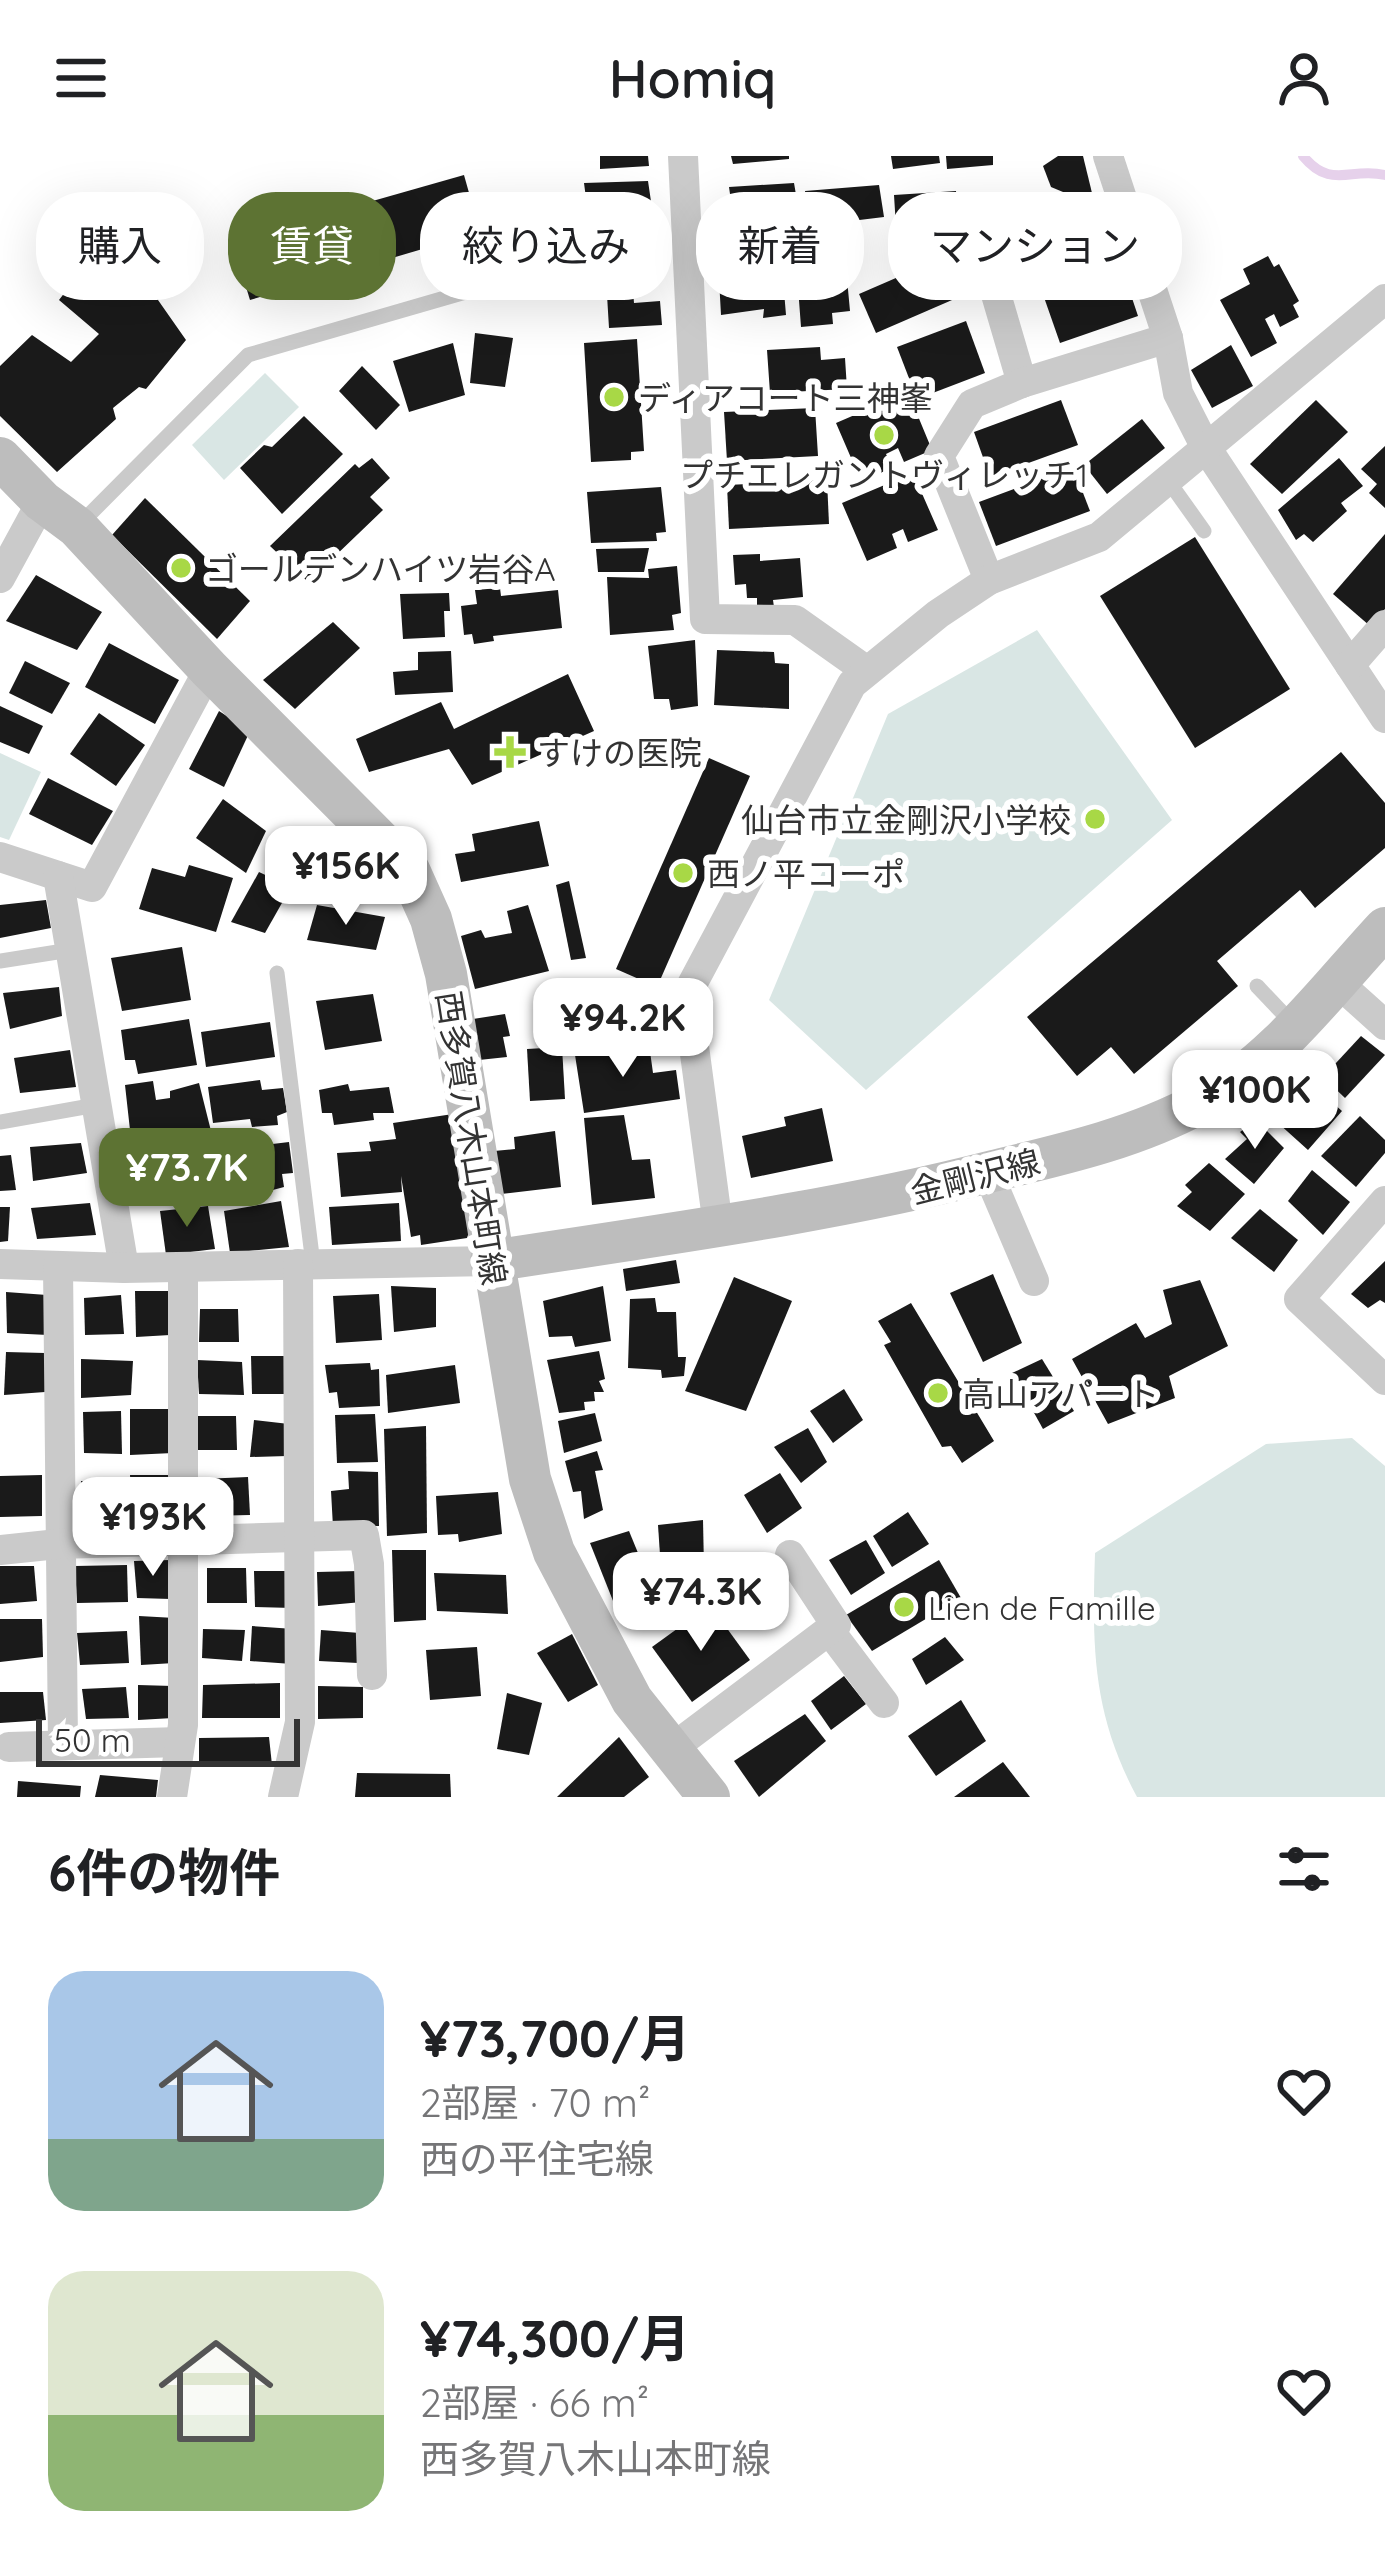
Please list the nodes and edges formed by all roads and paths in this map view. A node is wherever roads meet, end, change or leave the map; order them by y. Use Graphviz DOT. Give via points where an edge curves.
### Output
graph roads {
  1 [pos="683,156"];
  2 [pos="1108,156"];
  3 [pos="1385,299"];
  4 [pos="438,300"];
  5 [pos="998,300"];
  6 [pos="1168,338"];
  7 [pos="1022,383"];
  8 [pos="1204,446"];
  9 [pos="0,458"];
  10 [pos="1167,478"];
  11 [pos="41,501"];
  12 [pos="77,527"];
  13 [pos="1204,531"];
  14 [pos="0,578"];
  15 [pos="989,580"];
  16 [pos="1385,625"];
  17 [pos="1350,665"];
  18 [pos="209,669"];
  19 [pos="860,682"];
  20 [pos="1385,718"];
  21 [pos="0,857"];
  22 [pos="58,876"];
  23 [pos="1385,928"];
  24 [pos="70,950"];
  25 [pos="0,961"];
  26 [pos="277,973"];
  27 [pos="1336,981"];
  28 [pos="1257,986"];
  29 [pos="1296,1025"];
  30 [pos="1385,1025"];
  31 [pos="96,1105"];
  32 [pos="0,1122"];
  33 [pos="988,1173"];
  34 [pos="1385,1201"];
  35 [pos="718,1226"];
  36 [pos="490,1262"];
  37 [pos="0,1264"];
  38 [pos="306,1264"];
  39 [pos="58,1266"];
  40 [pos="183,1267"];
  41 [pos="124,1268"];
  42 [pos="1034,1281"];
  43 [pos="1385,1379"];
  44 [pos="300,1537"];
  45 [pos="183,1540"];
  46 [pos="58,1544"];
  47 [pos="0,1550"];
  48 [pos="790,1555"];
  49 [pos="829,1630"];
  50 [pos="372,1675"];
  51 [pos="884,1703"];
  52 [pos="180,1742"];
  53 [pos="63,1744"];
  54 [pos="9,1747"];
  55 [pos="670,1750"];
  56 [pos="172,1797"];
  57 [pos="283,1797"];
  58 [pos="709,1797"];
  1 -- 19 [label="street" via="705,620 796,620"];
  2 -- 6 [label="street"];
  3 -- 8 [label="street"];
  4 -- 12 [label="lane" via="248,355"];
  5 -- 7 [label="street"];
  6 -- 7 [label="street"];
  6 -- 8 [label="street" via="1178,392"];
  7 -- 15 [label="street" via="972,404 939,456"];
  8 -- 10 [label="street"];
  8 -- 17 [label="street"];
  9 -- 11 [label="street, 西多賀八木山本町線"];
  10 -- 13 [label="lane"];
  10 -- 15 [label="street" via="1099,537"];
  11 -- 12 [label="street, 西多賀八木山本町線"];
  11 -- 14 [label="street"];
  12 -- 18 [label="street, 西多賀八木山本町線"];
  15 -- 19 [label="street"];
  16 -- 17 [label="street"];
  17 -- 20 [label="street"];
  18 -- 22 [label="street" via="92,887"];
  18 -- 36 [label="street, 西多賀八木山本町線" via="409,870 446,974"];
  19 -- 35 [label="street" via="687,994"];
  21 -- 22 [label="street"];
  22 -- 24 [label="street"];
  23 -- 27 [label="street, 金剛沢線"];
  24 -- 25 [label="lane"];
  24 -- 31 [label="street"];
  26 -- 38 [label="lane"];
  27 -- 29 [label="street, 金剛沢線"];
  27 -- 30 [label="street"];
  28 -- 29 [label="lane"];
  29 -- 33 [label="street, 金剛沢線" via="1203,1102 1093,1147"];
  31 -- 32 [label="lane"];
  31 -- 41 [label="street"];
  33 -- 35 [label="street, 金剛沢線"];
  33 -- 42 [label="street"];
  34 -- 43 [label="street" via="1299,1299"];
  35 -- 36 [label="street, 金剛沢線"];
  36 -- 38 [label="street"];
  36 -- 55 [label="street, 西多賀八木山本町線" via="530,1479 554,1552 632,1700"];
  37 -- 39 [label="street"];
  38 -- 40 [label="street"];
  38 -- 44 [label="street"];
  39 -- 41 [label="street"];
  39 -- 46 [label="street"];
  40 -- 41 [label="street"];
  40 -- 45 [label="street"];
  44 -- 45 [label="street"];
  44 -- 50 [label="street" via="364,1535"];
  44 -- 57 [label="street" via="301,1722"];
  45 -- 46 [label="street"];
  45 -- 52 [label="street"];
  46 -- 47 [label="street"];
  46 -- 53 [label="street"];
  48 -- 49 [label="street" via="836,1625"];
  49 -- 51 [label="street"];
  49 -- 55 [label="street"];
  52 -- 53 [label="street"];
  52 -- 56 [label="street"];
  53 -- 54 [label="street"];
  55 -- 58 [label="street, 西多賀八木山本町線"];
}
